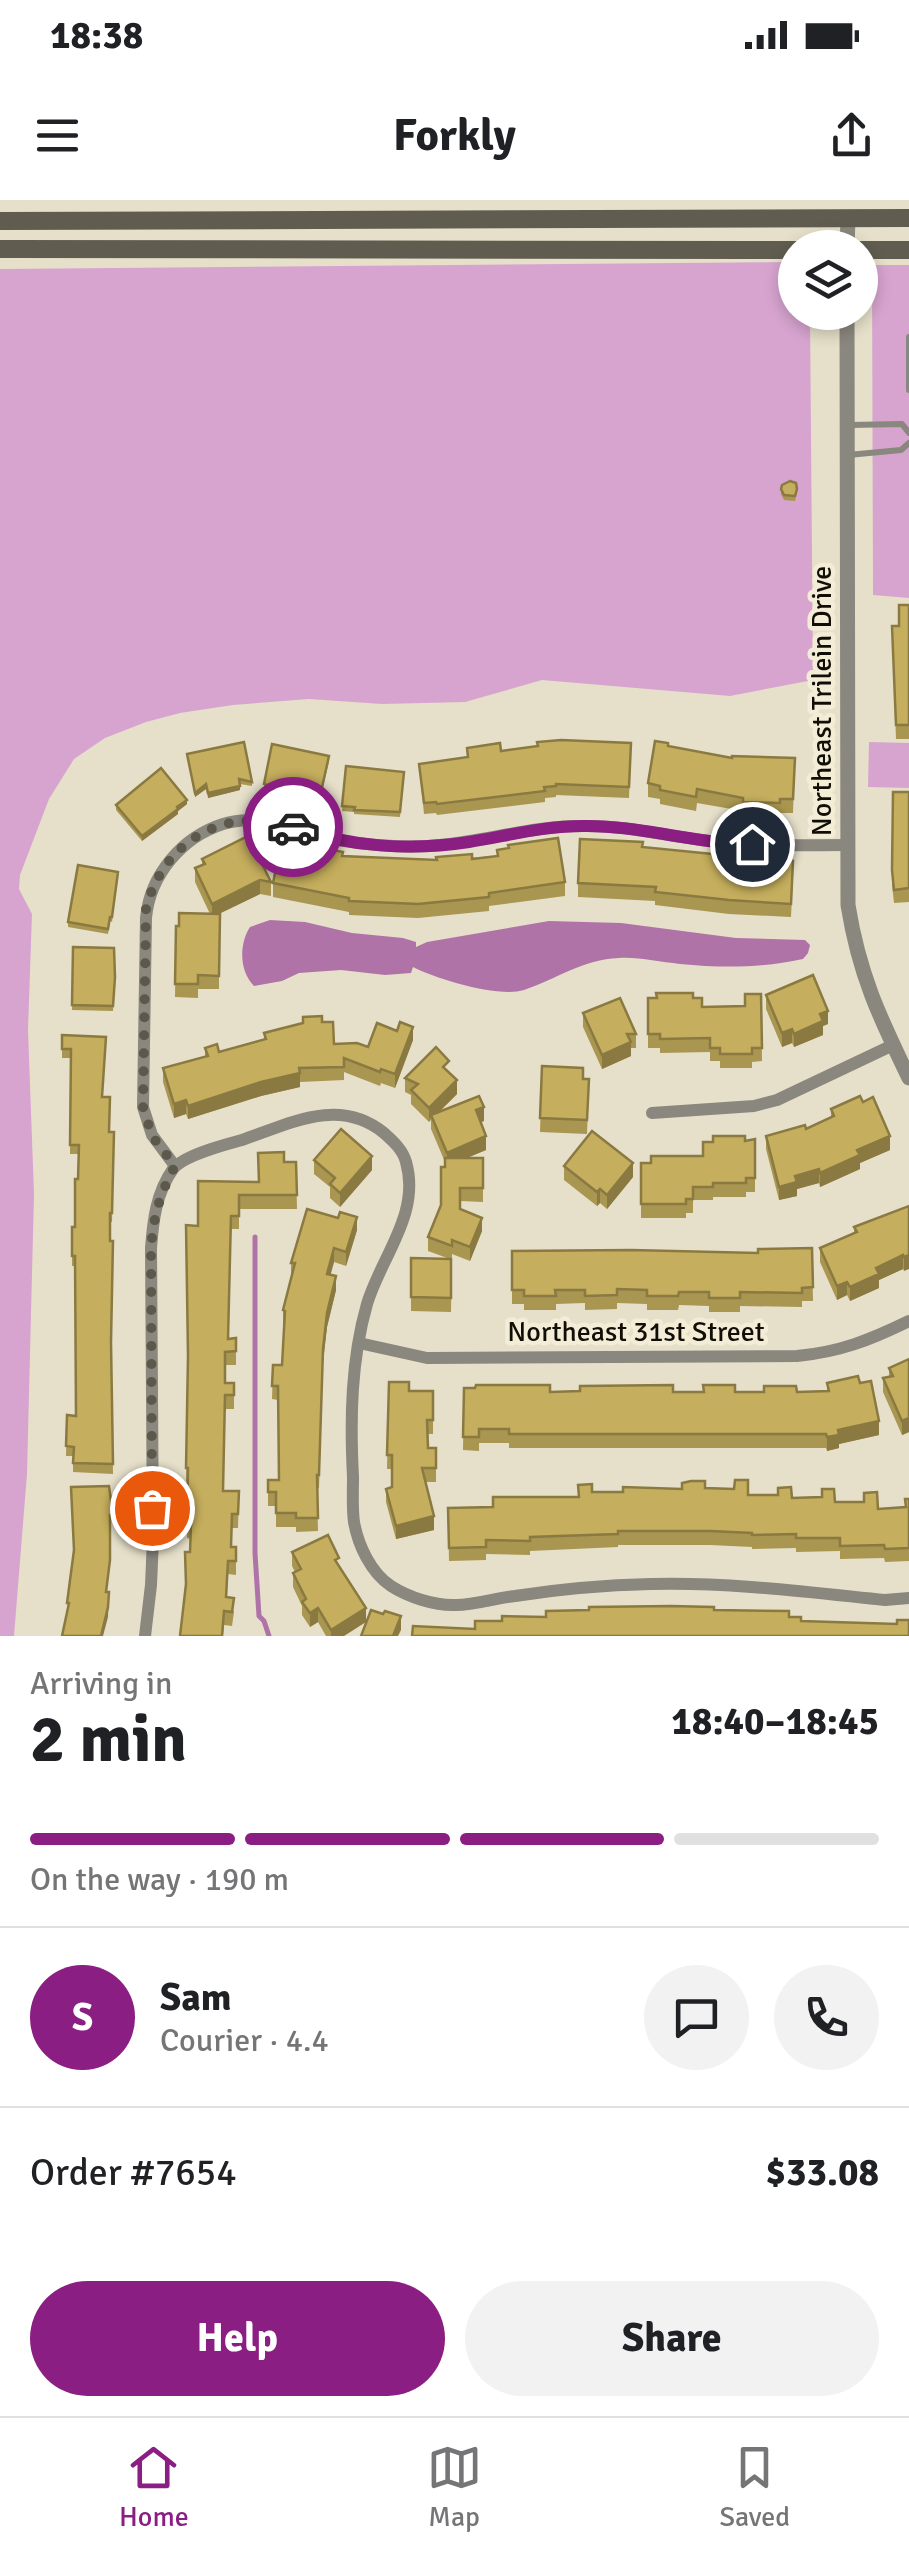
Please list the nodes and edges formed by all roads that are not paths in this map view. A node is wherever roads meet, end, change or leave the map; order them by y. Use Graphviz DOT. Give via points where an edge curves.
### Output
graph roads {
  1 [pos="848,209"];
  2 [pos="909,218"];
  3 [pos="0,221"];
  4 [pos="0,249"];
  5 [pos="778,250"];
  6 [pos="878,250"];
  7 [pos="909,250"];
  8 [pos="847,330"];
  9 [pos="909,337"];
  10 [pos="909,390"];
  11 [pos="847,425"];
  12 [pos="909,433"];
  13 [pos="909,443"];
  14 [pos="847,455"];
  15 [pos="846,844"];
  16 [pos="893,1045"];
  17 [pos="909,1078"];
  18 [pos="652,1113"];
  19 [pos="175,1166"];
  20 [pos="909,1320"];
  21 [pos="359,1343"];
  22 [pos="909,1598"];
  23 [pos="145,1636"];
  1 -- 2 [label="main road"];
  1 -- 3 [label="main road"];
  4 -- 5 [label="main road"];
  6 -- 7 [label="main road"];
  8 -- 11 [label="street, Northeast Trilein Drive"];
  9 -- 10 [label="lane"];
  11 -- 12 [label="lane" via="902,424"];
  11 -- 14 [label="street, Northeast Trilein Drive"];
  13 -- 14 [label="lane" via="901,450"];
  14 -- 15 [label="street, Northeast Trilein Drive"];
  15 -- 16 [label="street, Northeast Trilein Drive" via="854,942"];
  15 -- 19 [label="street" via="738,844 600,826 412,847 321,836 269,820 207,830 158,877 146,918 143,1107 152,1136"];
  16 -- 17 [label="street, Northeast Trilein Drive"];
  16 -- 18 [label="street" via="777,1100"];
  19 -- 21 [label="street" via="320,1114 360,1118 394,1142 406,1158 407,1214 371,1292"];
  19 -- 23 [label="street" via="158,1202 151,1248 153,1539"];
  20 -- 21 [label="street, Northeast 31st Street" via="848,1348 796,1356 428,1358"];
  21 -- 22 [label="street" via="351,1439 354,1523 367,1560 390,1586 456,1605 649,1584"];
}
